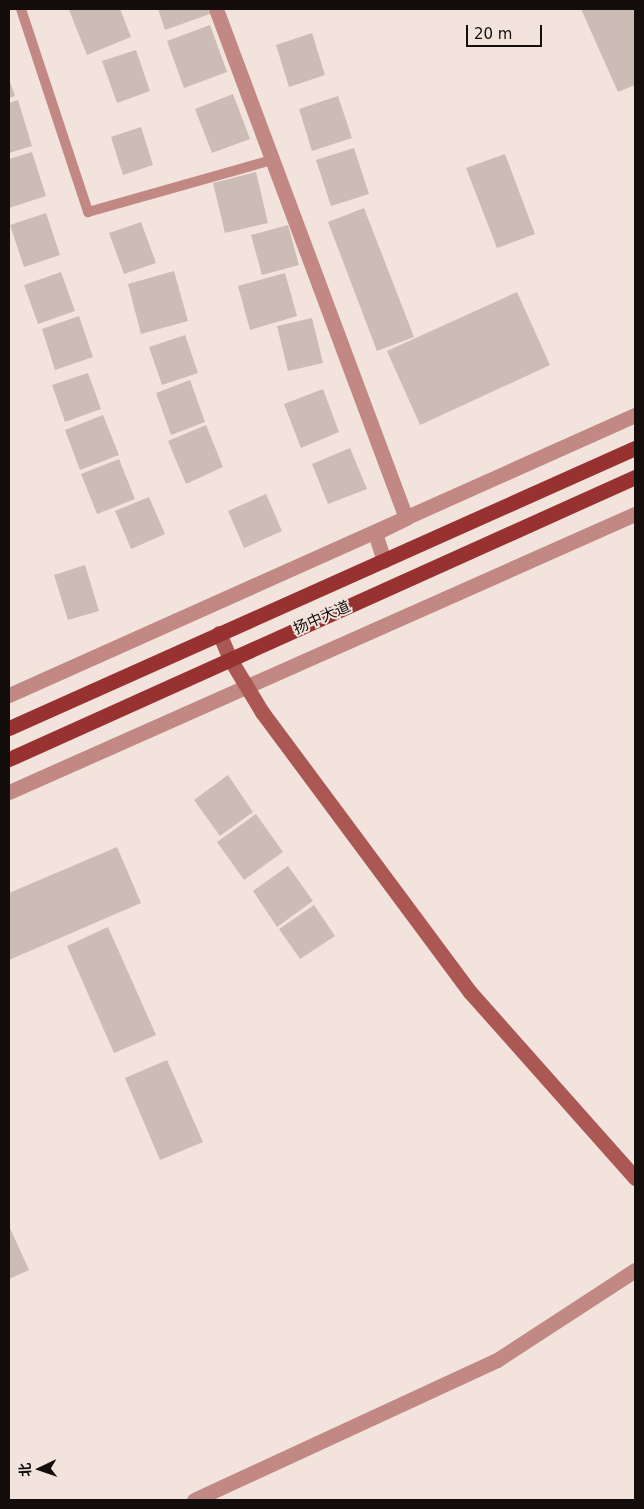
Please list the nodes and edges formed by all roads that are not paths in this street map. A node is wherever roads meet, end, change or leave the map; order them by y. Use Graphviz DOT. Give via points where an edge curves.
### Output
graph roads {
  1 [pos="21,9"];
  2 [pos="216,9"];
  3 [pos="272,160"];
  4 [pos="635,415"];
  5 [pos="635,448"];
  6 [pos="635,477"];
  7 [pos="635,514"];
  8 [pos="406,518"];
  9 [pos="384,561"];
  10 [pos="218,633"];
  11 [pos="230,659"];
  12 [pos="245,685"];
  13 [pos="9,695"];
  14 [pos="9,728"];
  15 [pos="9,759"];
  16 [pos="9,792"];
  17 [pos="635,1178"];
  18 [pos="635,1270"];
  19 [pos="194,1500"];
  1 -- 3 [label="lane" via="88,212"];
  2 -- 3 [label="street"];
  3 -- 8 [label="street"];
  4 -- 8 [label="street"];
  5 -- 9 [label="main road, 扬中大道"];
  6 -- 11 [label="main road, 扬中大道"];
  7 -- 12 [label="street"];
  8 -- 9 [label="street" via="375,533"];
  8 -- 13 [label="street"];
  9 -- 10 [label="main road, 扬中大道"];
  10 -- 11 [label="street"];
  10 -- 14 [label="main road, 扬中大道"];
  11 -- 12 [label="street"];
  11 -- 15 [label="main road, 扬中大道"];
  12 -- 16 [label="street"];
  12 -- 17 [label="street" via="470,992"];
  18 -- 19 [label="street" via="497,1360"];
}
